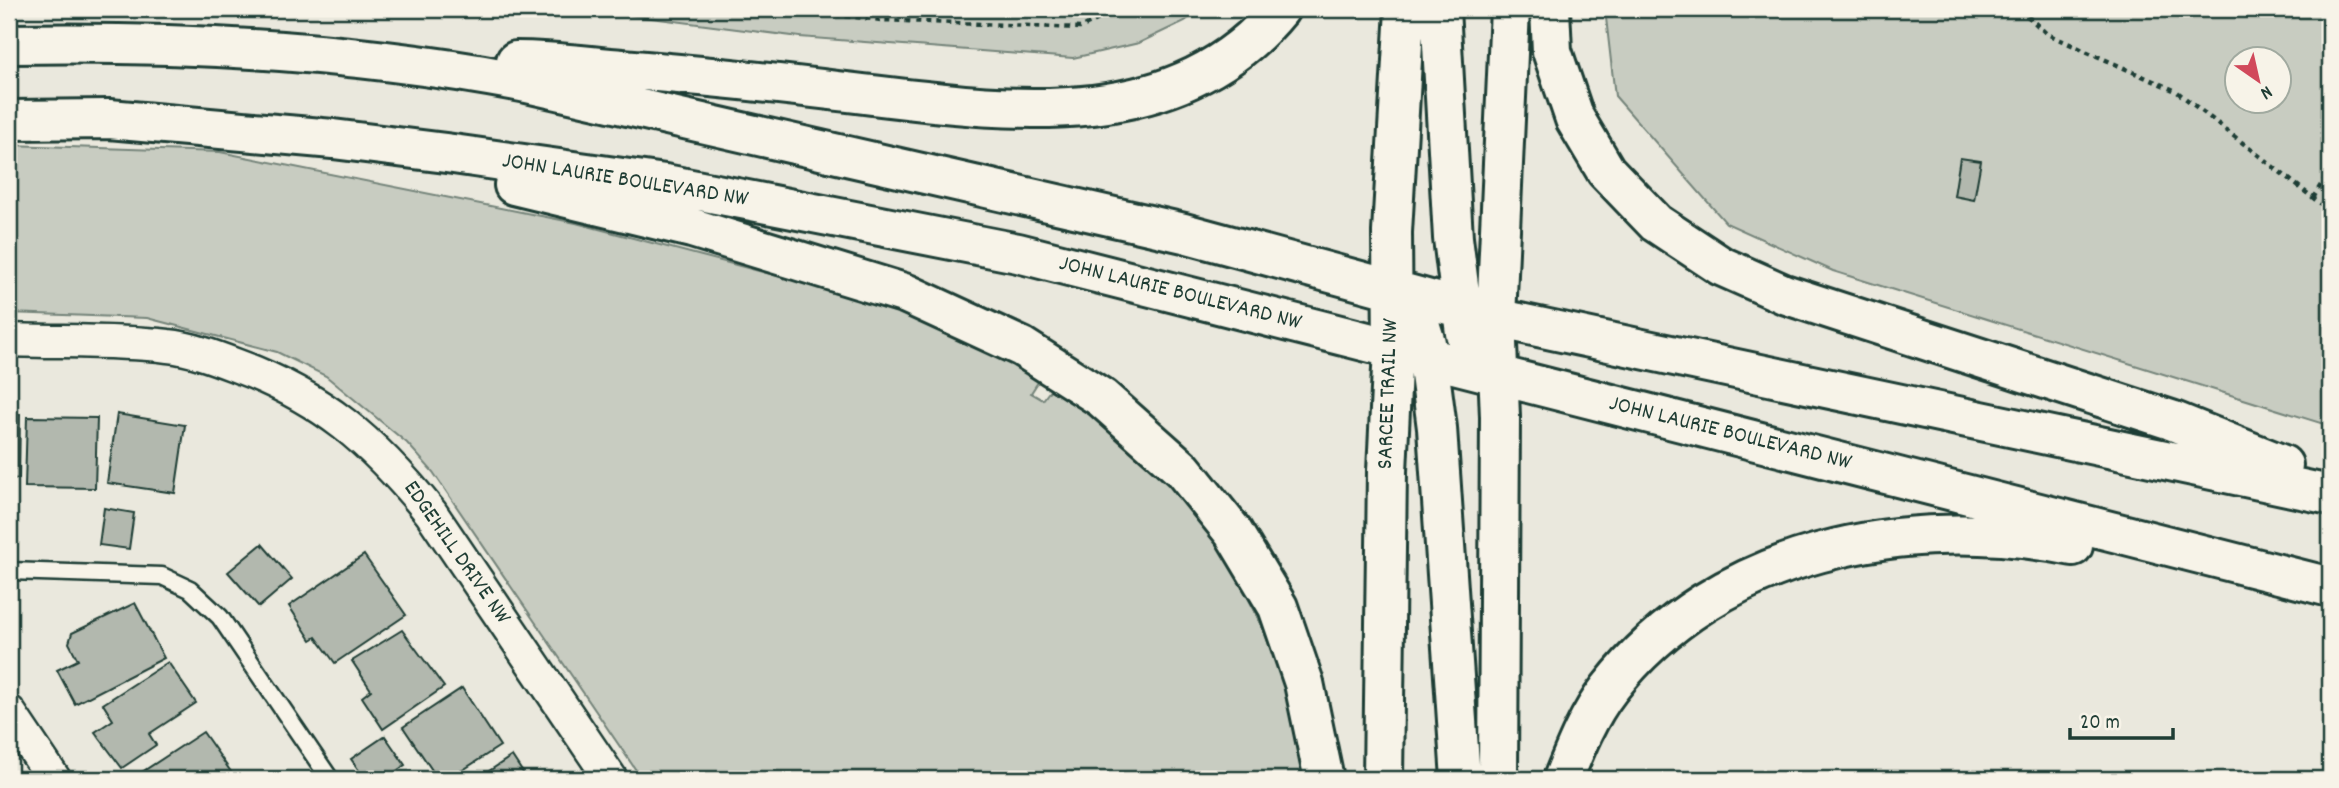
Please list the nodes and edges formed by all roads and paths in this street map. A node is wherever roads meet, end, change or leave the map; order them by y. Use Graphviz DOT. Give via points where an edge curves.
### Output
graph roads {
  1 [pos="786,9"];
  2 [pos="1120,9"];
  3 [pos="1280,9"];
  4 [pos="1405,9"];
  5 [pos="1440,9"];
  6 [pos="1510,9"];
  7 [pos="1550,9"];
  8 [pos="2020,9"];
  9 [pos="9,44"];
  10 [pos="451,68"];
  11 [pos="9,120"];
  12 [pos="446,153"];
  13 [pos="2330,170"];
  14 [pos="2313,198"];
  15 [pos="2330,211"];
  16 [pos="1392,290"];
  17 [pos="1480,314"];
  18 [pos="9,340"];
  19 [pos="1410,353"];
  20 [pos="1499,376"];
  21 [pos="2330,484"];
  22 [pos="2330,495"];
  23 [pos="9,571"];
  24 [pos="2265,572"];
  25 [pos="2330,587"];
  26 [pos="9,712"];
  27 [pos="54,779"];
  28 [pos="330,779"];
  29 [pos="611,779"];
  30 [pos="1324,779"];
  31 [pos="1383,779"];
  32 [pos="1461,779"];
  33 [pos="1498,779"];
  34 [pos="1563,779"];
  1 -- 2 [label="path" via="881,20 1080,28"];
  3 -- 10 [label="main road" via="1259,34 1205,72 1143,97 1073,108 994,109 741,79 518,60"];
  4 -- 16 [label="main road, SARCEE TRAIL NW"];
  5 -- 17 [label="main road" via="1452,238"];
  6 -- 17 [label="main road"];
  7 -- 21 [label="main road" via="1552,51 1575,119 1606,172 1656,223 1721,265 1784,294 2171,420"];
  8 -- 14 [label="path" via="2047,34 2176,91"];
  9 -- 10 [label="main road" via="97,42 287,51"];
  10 -- 16 [label="main road" via="1130,220"];
  11 -- 12 [label="main road, JOHN LAURIE BOULEVARD NW" via="110,119"];
  12 -- 19 [label="main road, JOHN LAURIE BOULEVARD NW" via="664,184 1018,253"];
  12 -- 30 [label="main road" via="464,173 692,228 907,294 1022,347 1102,398 1183,470 1233,532 1278,607 1304,683"];
  13 -- 14 [label="path"];
  14 -- 15 [label="path"];
  16 -- 17 [label="main road"];
  16 -- 19 [label="main road" via="1417,314"];
  17 -- 20 [label="main road" via="1465,333 1472,351"];
  17 -- 22 [label="main road"];
  18 -- 29 [label="street, EDGEHILL DRIVE NW" via="171,346 275,379 326,408 403,478 431,513"];
  19 -- 20 [label="main road, JOHN LAURIE BOULEVARD NW"];
  19 -- 31 [label="main road, SARCEE TRAIL NW" via="1387,471"];
  19 -- 32 [label="main road" via="1437,428"];
  20 -- 24 [label="main road, JOHN LAURIE BOULEVARD NW"];
  20 -- 33 [label="main road"];
  23 -- 28 [label="lane" via="162,576 190,589 220,617"];
  24 -- 25 [label="main road, JOHN LAURIE BOULEVARD NW"];
  24 -- 34 [label="main road" via="2146,561 2026,537 1895,536 1831,547 1763,572 1700,606 1644,650 1608,690"];
  26 -- 27 [label="street"];
}
